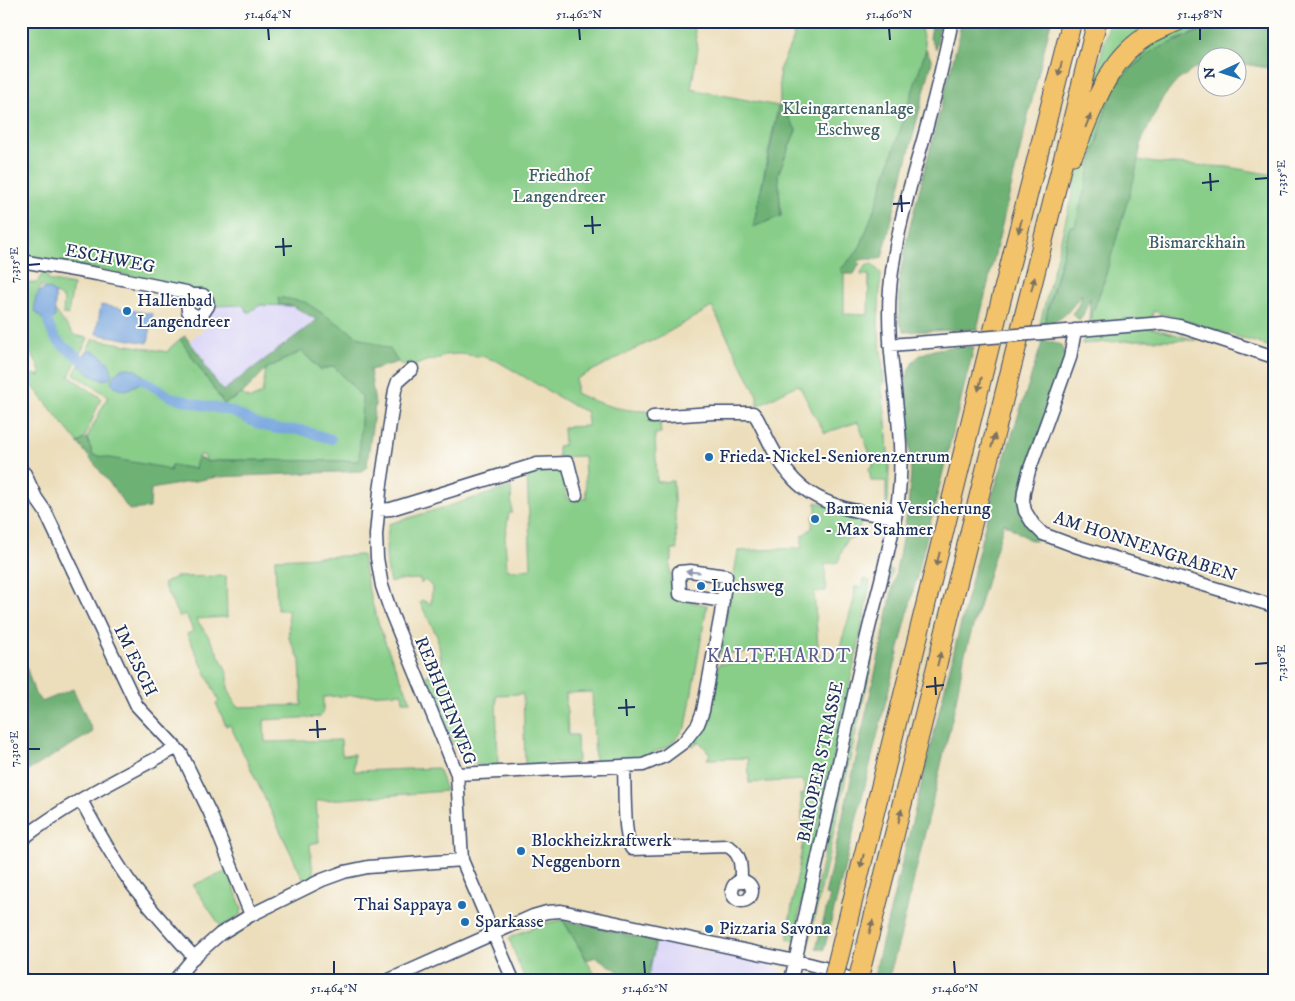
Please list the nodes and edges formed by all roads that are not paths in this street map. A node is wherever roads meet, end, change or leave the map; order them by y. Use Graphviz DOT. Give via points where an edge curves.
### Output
graph roads {
  1 [pos="952,21"];
  2 [pos="1072,21"];
  3 [pos="1097,21"];
  4 [pos="1178,21"];
  5 [pos="1054,198"];
  6 [pos="21,261"];
  7 [pos="191,295"];
  8 [pos="1070,331"];
  9 [pos="890,345"];
  10 [pos="1274,357"];
  11 [pos="412,369"];
  12 [pos="653,417"];
  13 [pos="21,470"];
  14 [pos="576,495"];
  15 [pos="378,510"];
  16 [pos="895,517"];
  17 [pos="723,601"];
  18 [pos="1274,606"];
  19 [pos="176,748"];
  20 [pos="624,767"];
  21 [pos="457,774"];
  22 [pos="82,800"];
  23 [pos="21,840"];
  24 [pos="462,860"];
  25 [pos="742,881"];
  26 [pos="251,915"];
  27 [pos="494,933"];
  28 [pos="194,957"];
  29 [pos="795,961"];
  30 [pos="835,972"];
  31 [pos="21,977"];
  32 [pos="856,978"];
  33 [pos="24,980"];
  34 [pos="175,980"];
  35 [pos="389,980"];
  36 [pos="514,980"];
  37 [pos="791,980"];
  1 -- 9 [label="street, BAROPER STRASSE" via="896,244 890,292"];
  2 -- 30 [label="highway, one-way"];
  3 -- 5 [label="highway"];
  5 -- 4 [label="highway, one-way" via="1108,75 1138,42"];
  32 -- 5 [label="highway, one-way"];
  6 -- 7 [label="street, ESCHWEG"];
  7 -- 7 [label="street, ESCHWEG" via="206,298 207,310 202,315 195,316 186,308"];
  8 -- 9 [label="street, bridge"];
  8 -- 10 [label="street" via="1164,323"];
  8 -- 18 [label="street, AM HONNENGRABEN" via="1070,358 1024,491 1025,511 1033,524 1043,534 1075,546"];
  9 -- 16 [label="street, BAROPER STRASSE" via="900,466"];
  11 -- 15 [label="street, REBHUHNWEG" via="398,381 395,390"];
  12 -- 16 [label="street" via="753,413 789,475 810,492 859,513"];
  13 -- 19 [label="street, IM ESCH" via="45,512 137,706"];
  14 -- 15 [label="street" via="568,462 537,464 391,509"];
  15 -- 21 [label="street, REBHUHNWEG" via="377,558 383,591"];
  16 -- 29 [label="street, BAROPER STRASSE"];
  17 -- 20 [label="street" via="706,700 698,724 684,742 665,756"];
  19 -- 22 [label="street"];
  19 -- 26 [label="street, IM ESCH" via="210,813"];
  20 -- 21 [label="street"];
  20 -- 25 [label="street" via="628,845 632,849 727,846 740,859"];
  21 -- 24 [label="street, REBHUHNWEG"];
  22 -- 23 [label="street"];
  22 -- 28 [label="street" via="132,885"];
  24 -- 26 [label="street" via="368,867 344,872 312,884"];
  24 -- 27 [label="street, REBHUHNWEG"];
  26 -- 28 [label="street" via="220,934"];
  27 -- 29 [label="street" via="533,916 561,911"];
  27 -- 35 [label="street"];
  27 -- 36 [label="street, REBHUHNWEG"];
  28 -- 34 [label="street"];
  29 -- 32 [label="street"];
  29 -- 37 [label="street, BAROPER STRASSE"];
  31 -- 33 [label="street"];
}
